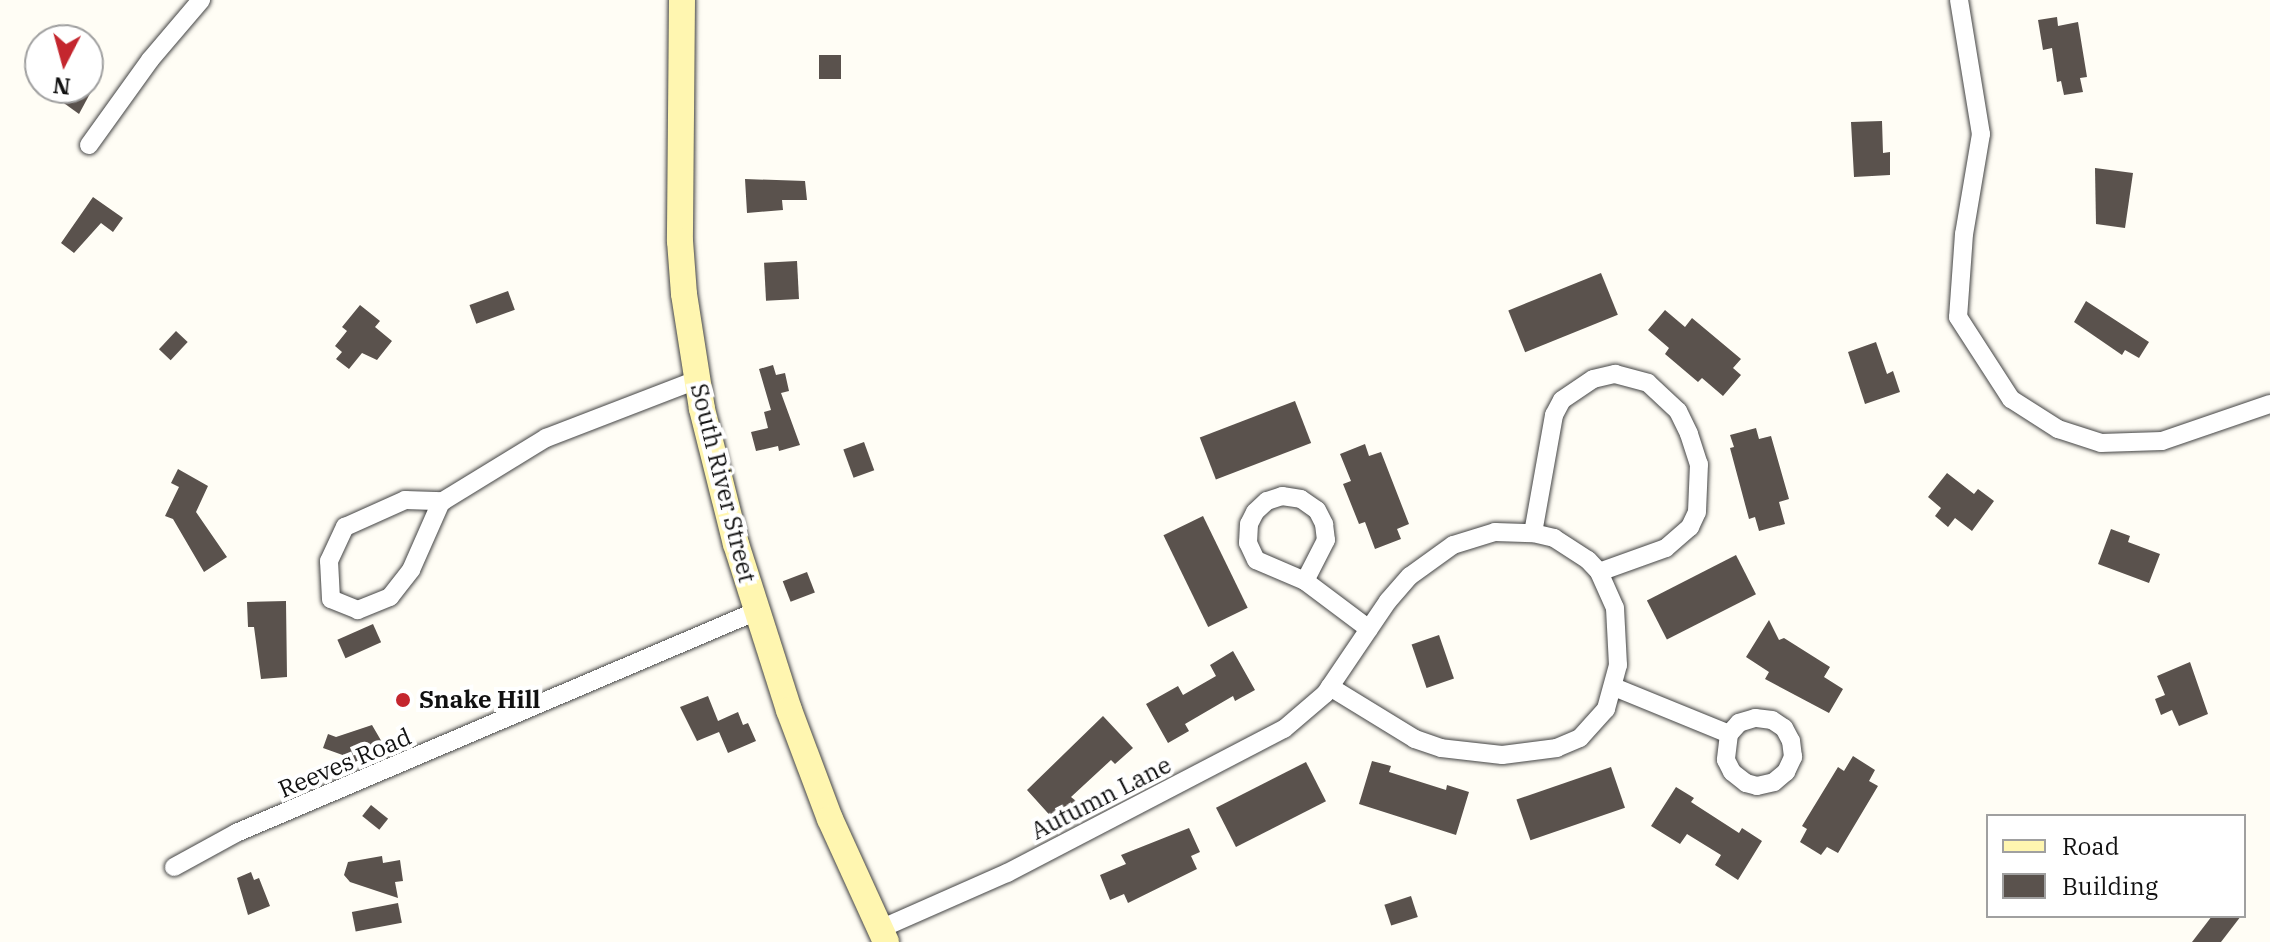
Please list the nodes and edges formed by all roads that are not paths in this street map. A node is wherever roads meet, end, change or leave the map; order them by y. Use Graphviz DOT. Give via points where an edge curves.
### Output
graph roads {
  1 [pos="201,0"];
  2 [pos="682,0"];
  3 [pos="1959,0"];
  4 [pos="89,145"];
  5 [pos="696,380"];
  6 [pos="2270,404"];
  7 [pos="441,502"];
  8 [pos="1533,533"];
  9 [pos="1599,572"];
  10 [pos="1305,581"];
  11 [pos="757,611"];
  12 [pos="1369,629"];
  13 [pos="1330,687"];
  14 [pos="1614,687"];
  15 [pos="1729,734"];
  16 [pos="174,867"];
  17 [pos="883,936"];
  1 -- 4 [label="street"];
  2 -- 5 [label="street, South River Street" via="680,241"];
  3 -- 6 [label="street" via="1981,134 1964,234 1958,317 2011,399 2058,429 2101,443 2162,441"];
  5 -- 7 [label="street" via="546,438"];
  5 -- 11 [label="street, South River Street"];
  7 -- 7 [label="street" via="405,500 345,527 329,561 331,599 358,610 390,597 411,570"];
  8 -- 9 [label="street, Autumn Lane" via="1574,548"];
  8 -- 9 [label="street" via="1554,415 1562,400 1593,379 1615,374 1648,383 1678,411 1689,434 1699,464 1697,512 1690,527 1666,548"];
  8 -- 12 [label="street, Autumn Lane" via="1495,532 1453,545 1410,576"];
  9 -- 14 [label="street, Autumn Lane" via="1618,627"];
  10 -- 10 [label="street" via="1326,540 1324,524 1317,510 1301,499 1282,496 1267,501 1249,524 1248,543 1256,560"];
  10 -- 12 [label="street"];
  11 -- 16 [label="street, Reeves Road" via="236,833"];
  11 -- 17 [label="street, South River Street" via="830,819"];
  12 -- 13 [label="street, Autumn Lane"];
  13 -- 14 [label="street, Autumn Lane" via="1415,739 1441,748 1502,755 1534,753 1580,738 1606,709"];
  13 -- 17 [label="street, Autumn Lane" via="1284,729"];
  14 -- 15 [label="street"];
}
